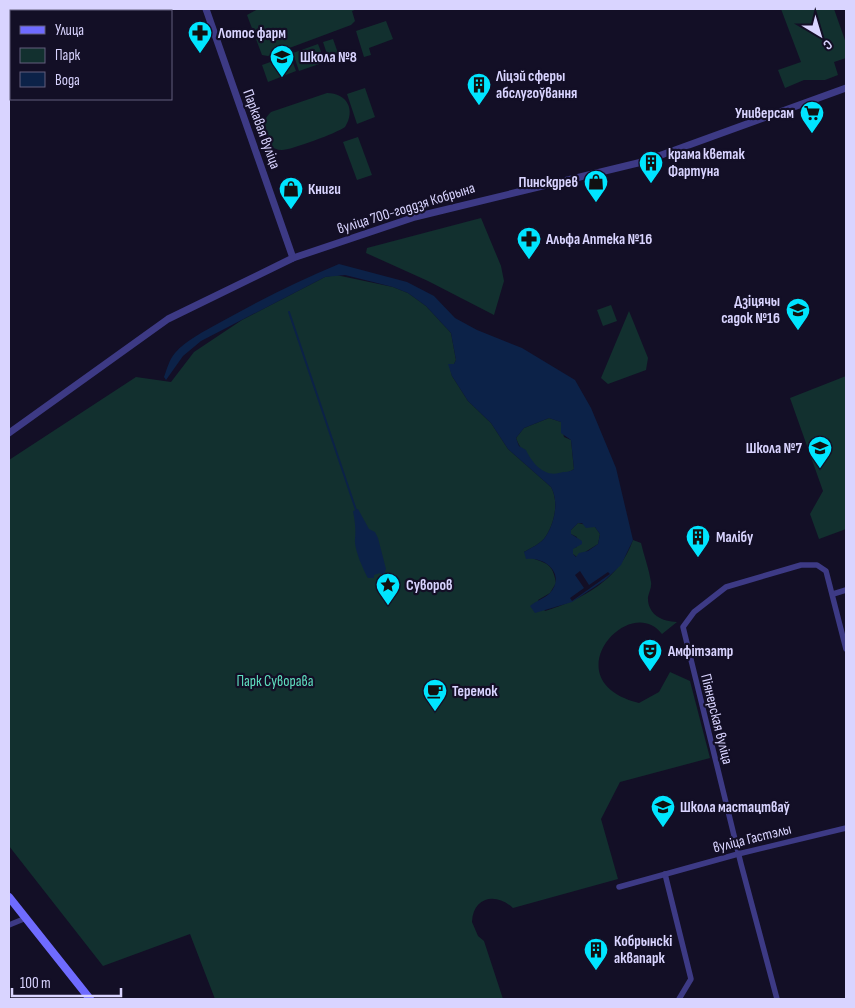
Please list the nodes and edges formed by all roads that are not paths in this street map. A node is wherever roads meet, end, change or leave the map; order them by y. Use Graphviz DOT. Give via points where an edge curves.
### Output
graph roads {
  1 [pos="206,9"];
  2 [pos="846,88"];
  3 [pos="293,258"];
  4 [pos="9,433"];
  5 [pos="846,590"];
  6 [pos="833,594"];
  7 [pos="846,650"];
  8 [pos="846,828"];
  9 [pos="738,854"];
  10 [pos="665,874"];
  11 [pos="619,887"];
  12 [pos="9,897"];
  13 [pos="26,918"];
  14 [pos="9,925"];
  15 [pos="90,999"];
  16 [pos="679,999"];
  17 [pos="777,999"];
  1 -- 3 [label="street, Паркавая вуліца"];
  2 -- 3 [label="street, вуліца 700-годдзя Кобрына" via="642,162 415,217"];
  3 -- 4 [label="street, вуліца 700-годдзя Кобрына" via="168,319"];
  5 -- 6 [label="street"];
  6 -- 7 [label="street"];
  6 -- 9 [label="street, Піянерская вуліца" via="822,566 801,565 726,588 694,612 683,627"];
  8 -- 9 [label="street, вуліца Гастэлы"];
  9 -- 10 [label="street, вуліца Гастэлы"];
  9 -- 17 [label="street, Піянерская вуліца"];
  10 -- 11 [label="street, вуліца Гастэлы"];
  10 -- 16 [label="street" via="691,979"];
  12 -- 13 [label="main road"];
  13 -- 14 [label="street"];
  13 -- 15 [label="main road"];
}
